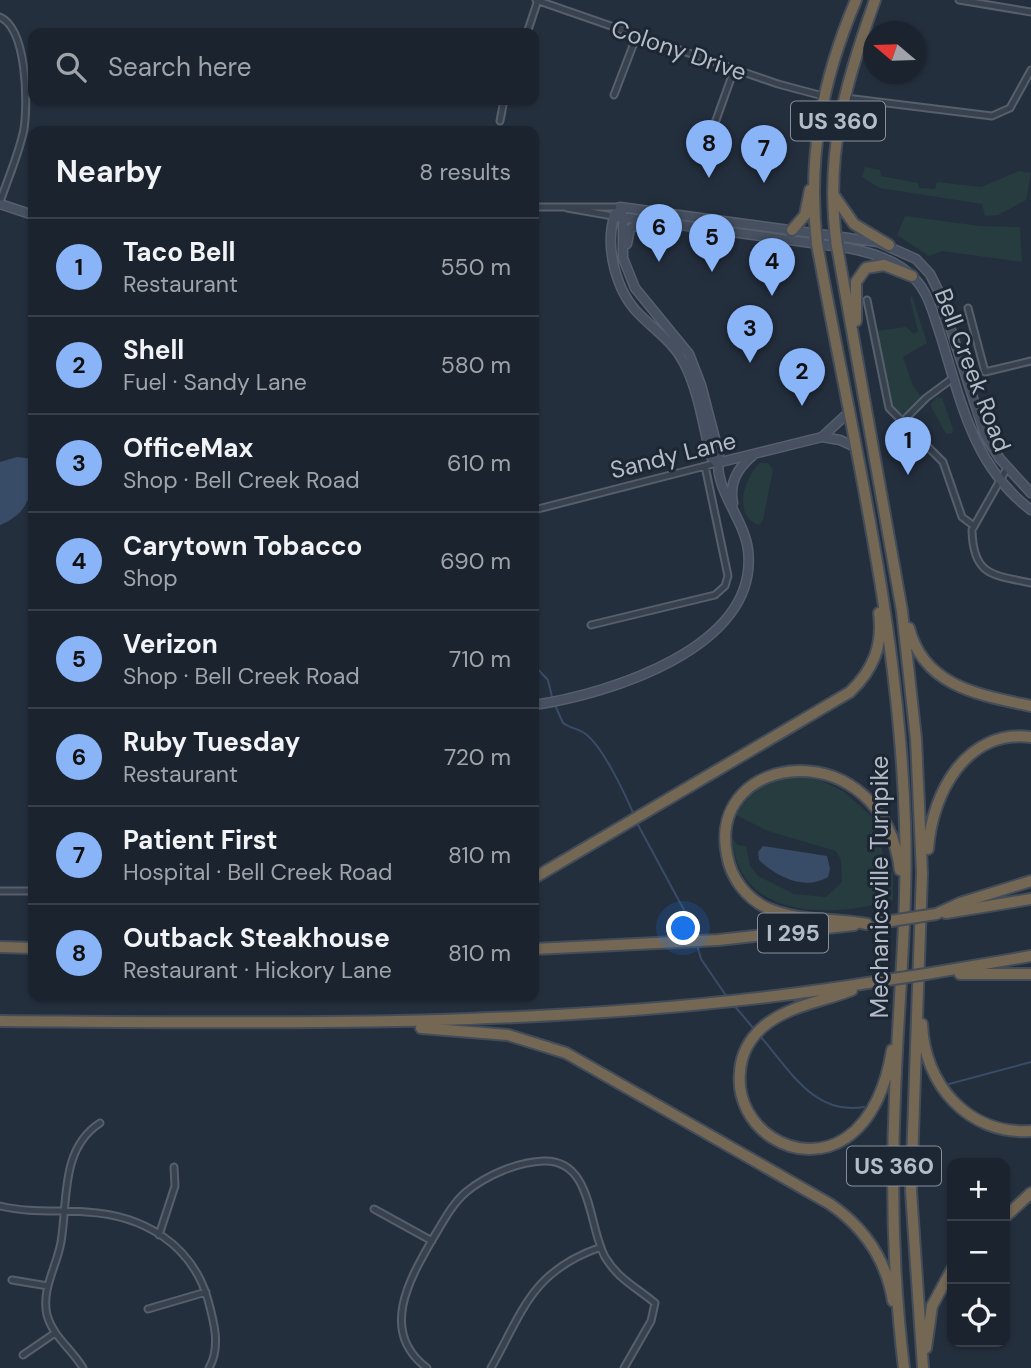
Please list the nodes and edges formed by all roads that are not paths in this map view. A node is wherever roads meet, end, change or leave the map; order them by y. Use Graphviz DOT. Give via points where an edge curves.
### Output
graph roads {
  1 [pos="537,0"];
  2 [pos="856,0"];
  3 [pos="875,0"];
  4 [pos="959,0"];
  5 [pos="1031,12"];
  6 [pos="0,17"];
  7 [pos="529,28"];
  8 [pos="637,35"];
  9 [pos="734,70"];
  10 [pos="1031,70"];
  11 [pos="1028,87"];
  12 [pos="614,95"];
  13 [pos="823,96"];
  14 [pos="842,98"];
  15 [pos="503,105"];
  16 [pos="500,121"];
  17 [pos="706,148"];
  18 [pos="813,177"];
  19 [pos="833,193"];
  20 [pos="0,203"];
  21 [pos="539,207"];
  22 [pos="564,207"];
  23 [pos="620,208"];
  24 [pos="28,213"];
  25 [pos="613,216"];
  26 [pos="623,218"];
  27 [pos="643,221"];
  28 [pos="792,230"];
  29 [pos="816,232"];
  30 [pos="835,234"];
  31 [pos="817,244"];
  32 [pos="889,245"];
  33 [pos="836,246"];
  34 [pos="626,268"];
  35 [pos="912,276"];
  36 [pos="867,300"];
  37 [pos="968,308"];
  38 [pos="856,352"];
  39 [pos="1031,361"];
  40 [pos="953,378"];
  41 [pos="848,413"];
  42 [pos="901,424"];
  43 [pos="822,437"];
  44 [pos="855,447"];
  45 [pos="756,453"];
  46 [pos="717,463"];
  47 [pos="705,466"];
  48 [pos="1007,468"];
  49 [pos="1000,481"];
  50 [pos="862,485"];
  51 [pos="1031,493"];
  52 [pos="539,509"];
  53 [pos="1031,510"];
  54 [pos="734,512"];
  55 [pos="887,523"];
  56 [pos="974,526"];
  57 [pos="1031,583"];
  58 [pos="591,625"];
  59 [pos="539,704"];
  60 [pos="1031,706"];
  61 [pos="1031,737"];
  62 [pos="539,875"];
  63 [pos="1031,881"];
  64 [pos="0,891"];
  65 [pos="28,891"];
  66 [pos="1031,899"];
  67 [pos="951,910"];
  68 [pos="872,923"];
  69 [pos="921,932"];
  70 [pos="904,934"];
  71 [pos="0,947"];
  72 [pos="28,948"];
  73 [pos="539,948"];
  74 [pos="1031,956"];
  75 [pos="920,961"];
  76 [pos="902,964"];
  77 [pos="956,972"];
  78 [pos="1031,974"];
  79 [pos="873,982"];
  80 [pos="0,1021"];
  81 [pos="359,1024"];
  82 [pos="100,1123"];
  83 [pos="1031,1131"];
  84 [pos="174,1167"];
  85 [pos="1031,1193"];
  86 [pos="0,1206"];
  87 [pos="374,1209"];
  88 [pos="63,1212"];
  89 [pos="1010,1212"];
  90 [pos="159,1235"];
  91 [pos="432,1241"];
  92 [pos="601,1247"];
  93 [pos="947,1277"];
  94 [pos="12,1280"];
  95 [pos="48,1286"];
  96 [pos="206,1292"];
  97 [pos="149,1309"];
  98 [pos="55,1333"];
  99 [pos="23,1355"];
  100 [pos="83,1368"];
  101 [pos="209,1368"];
  102 [pos="427,1368"];
  103 [pos="491,1368"];
  104 [pos="624,1368"];
  105 [pos="903,1368"];
  106 [pos="925,1368"];
  1 -- 7 [label="street"];
  1 -- 8 [label="street, Colony Drive"];
  2 -- 13 [label="highway, Mechanicsville Turnpike / US 360"];
  3 -- 14 [label="highway, Mechanicsville Turnpike / US 360"];
  4 -- 5 [label="street"];
  6 -- 20 [label="street" via="16,34 25,114 21,143"];
  8 -- 9 [label="street, Colony Drive"];
  8 -- 12 [label="street"];
  9 -- 13 [label="street, Colony Drive"];
  9 -- 17 [label="street"];
  10 -- 11 [label="street"];
  11 -- 14 [label="street" via="1010,108 992,116"];
  13 -- 18 [label="highway, Mechanicsville Turnpike / US 360"];
  14 -- 19 [label="highway, Mechanicsville Turnpike / US 360"];
  15 -- 16 [label="street"];
  18 -- 28 [label="highway" via="805,215"];
  18 -- 29 [label="highway, Mechanicsville Turnpike / US 360"];
  19 -- 30 [label="highway, Mechanicsville Turnpike / US 360"];
  19 -- 32 [label="highway" via="854,224"];
  20 -- 24 [label="street"];
  21 -- 22 [label="street"];
  22 -- 23 [label="street"];
  22 -- 25 [label="street"];
  23 -- 25 [label="street"];
  23 -- 26 [label="street"];
  23 -- 28 [label="street, Bell Creek Road"];
  25 -- 26 [label="street, Bell Creek Road"];
  25 -- 46 [label="street" via="612,250 619,283 633,308 681,358 692,381 711,457"];
  26 -- 27 [label="street, Bell Creek Road"];
  26 -- 34 [label="street"];
  27 -- 31 [label="street, Bell Creek Road"];
  27 -- 34 [label="street" via="628,234"];
  28 -- 29 [label="street, Bell Creek Road"];
  29 -- 30 [label="street, Bell Creek Road"];
  29 -- 31 [label="highway, Mechanicsville Turnpike / US 360"];
  30 -- 32 [label="street, Bell Creek Road"];
  30 -- 33 [label="highway, Mechanicsville Turnpike / US 360"];
  31 -- 33 [label="street, Bell Creek Road"];
  31 -- 41 [label="highway, Mechanicsville Turnpike / US 360"];
  32 -- 48 [label="street, Bell Creek Road" via="916,259 934,282 989,444"];
  33 -- 35 [label="street, Bell Creek Road" via="885,259"];
  33 -- 38 [label="highway, Mechanicsville Turnpike / US 360"];
  34 -- 46 [label="street" via="642,302 689,354 719,454"];
  35 -- 38 [label="highway" via="878,265 866,268 858,277"];
  35 -- 40 [label="street, Bell Creek Road" via="929,300"];
  36 -- 42 [label="street" via="887,404"];
  37 -- 39 [label="street" via="985,372"];
  38 -- 55 [label="highway, Mechanicsville Turnpike / US 360"];
  40 -- 42 [label="street"];
  40 -- 49 [label="street, Bell Creek Road" via="976,445"];
  41 -- 43 [label="street, Sandy Lane"];
  41 -- 44 [label="highway, Mechanicsville Turnpike / US 360"];
  42 -- 56 [label="street" via="943,461 961,514"];
  43 -- 44 [label="street"];
  43 -- 45 [label="street, Sandy Lane"];
  44 -- 50 [label="highway, Mechanicsville Turnpike / US 360"];
  45 -- 46 [label="street, Sandy Lane"];
  45 -- 54 [label="street" via="733,480"];
  46 -- 47 [label="street, Sandy Lane"];
  46 -- 54 [label="street"];
  47 -- 52 [label="street, Sandy Lane"];
  47 -- 58 [label="street" via="728,576 725,586 715,595"];
  48 -- 49 [label="street"];
  48 -- 51 [label="street, Bell Creek Road"];
  49 -- 53 [label="street, Bell Creek Road"];
  49 -- 56 [label="street"];
  50 -- 62 [label="highway" via="880,635 867,673 840,699"];
  50 -- 70 [label="highway, Mechanicsville Turnpike / US 360" via="887,618 900,723"];
  54 -- 59 [label="street" via="746,540 748,565 739,597 721,627 687,654 583,695"];
  55 -- 60 [label="highway" via="910,632 924,660 938,675 963,689"];
  55 -- 69 [label="highway, Mechanicsville Turnpike / US 360" via="916,739"];
  56 -- 57 [label="street" via="972,542 983,569"];
  61 -- 69 [label="highway" via="1011,736 984,744 966,757 950,779 930,834"];
  63 -- 67 [label="highway"];
  64 -- 65 [label="street"];
  66 -- 67 [label="highway"];
  67 -- 68 [label="highway, I 295, bridge"];
  68 -- 70 [label="highway" via="785,914 762,905 741,887 728,860 726,828 739,800 754,784 788,771 814,771 839,779 870,800 884,819 895,848"];
  68 -- 73 [label="highway, I 295" via="718,940"];
  69 -- 75 [label="highway, Mechanicsville Turnpike / US 360"];
  70 -- 76 [label="highway, Mechanicsville Turnpike / US 360"];
  71 -- 72 [label="highway"];
  74 -- 77 [label="highway"];
  75 -- 83 [label="highway" via="924,1042 940,1087 979,1121 1004,1130"];
  75 -- 106 [label="highway, Mechanicsville Turnpike / US 360" via="911,1180"];
  76 -- 79 [label="highway" via="890,1058 884,1083 866,1118 844,1139 806,1149 779,1142 762,1131 741,1097 739,1079 743,1057 757,1033 803,1005"];
  76 -- 105 [label="highway, Mechanicsville Turnpike / US 360" via="894,1204"];
  77 -- 78 [label="highway"];
  77 -- 79 [label="highway, I 295, bridge"];
  79 -- 81 [label="highway, I 295" via="565,1015"];
  80 -- 81 [label="highway, I 295"];
  81 -- 105 [label="highway" via="485,1031 552,1048 830,1203 864,1233 886,1272"];
  82 -- 88 [label="street" via="85,1135 72,1162"];
  84 -- 90 [label="street" via="175,1186"];
  85 -- 89 [label="highway"];
  86 -- 88 [label="street"];
  87 -- 91 [label="street"];
  88 -- 90 [label="street" via="108,1214"];
  88 -- 95 [label="street" via="62,1240"];
  90 -- 96 [label="street" via="189,1257"];
  91 -- 92 [label="street" via="460,1198 478,1184 513,1167 548,1161 564,1165 582,1184"];
  91 -- 102 [label="street" via="409,1284 400,1318 407,1346"];
  92 -- 103 [label="street" via="566,1261 546,1276"];
  92 -- 104 [label="street" via="623,1281 656,1306"];
  93 -- 106 [label="highway" via="929,1318"];
  94 -- 95 [label="street"];
  95 -- 98 [label="street" via="46,1306"];
  96 -- 97 [label="street"];
  96 -- 101 [label="street" via="216,1348"];
  98 -- 99 [label="street"];
  98 -- 100 [label="street"];
}
